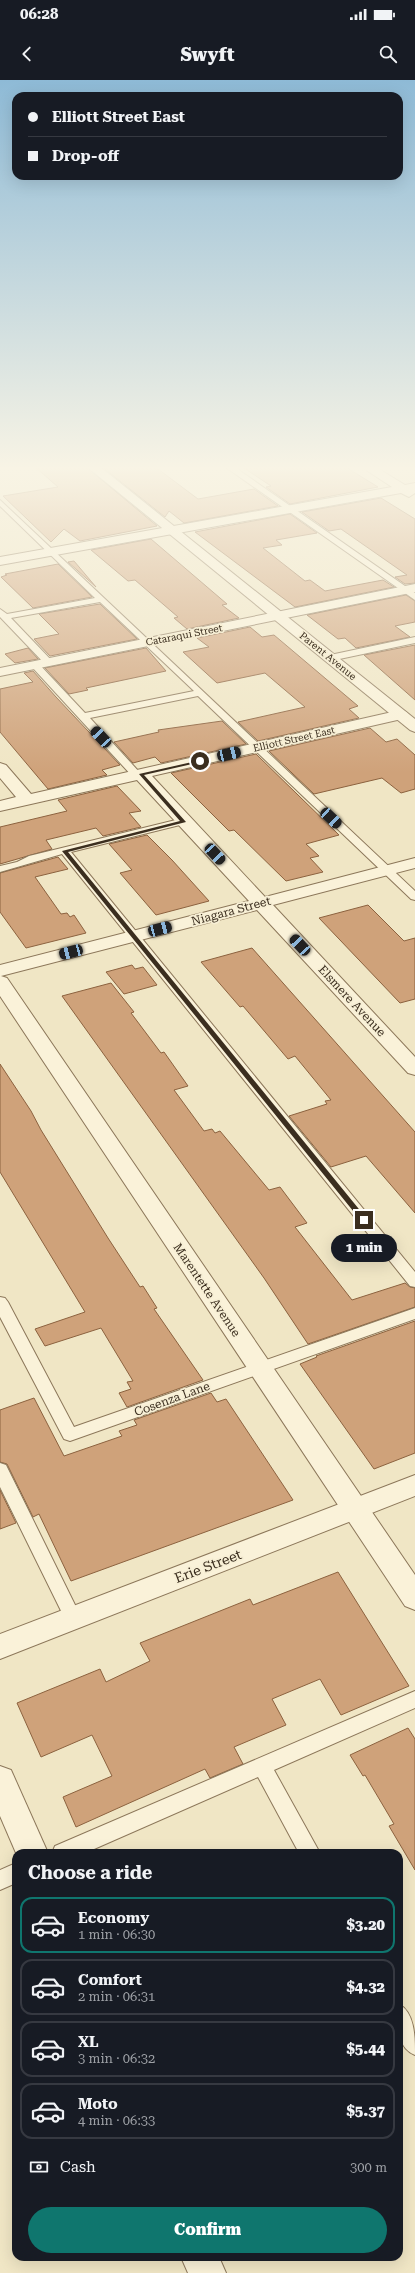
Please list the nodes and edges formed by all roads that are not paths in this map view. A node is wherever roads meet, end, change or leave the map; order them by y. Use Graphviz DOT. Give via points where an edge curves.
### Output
graph roads {
  1 [pos="69,568"];
  2 [pos="219,568"];
  3 [pos="377,568"];
  4 [pos="412,592"];
  5 [pos="102,599"];
  6 [pos="3,615"];
  7 [pos="278,616"];
  8 [pos="415,640"];
  9 [pos="147,642"];
  10 [pos="330,658"];
  11 [pos="41,664"];
  12 [pos="0,672"];
  13 [pos="200,693"];
  14 [pos="400,715"];
  15 [pos="82,717"];
  16 [pos="415,726"];
  17 [pos="258,748"];
  18 [pos="0,768"];
  19 [pos="139,775"];
  20 [pos="26,800"];
  21 [pos="0,806"];
  22 [pos="184,821"];
  23 [pos="65,851"];
  24 [pos="415,863"];
  25 [pos="0,869"];
  26 [pos="386,870"];
  27 [pos="415,897"];
  28 [pos="260,903"];
  29 [pos="132,936"];
  30 [pos="0,971"];
  31 [pos="0,982"];
  32 [pos="415,1069"];
  33 [pos="415,1282"];
  34 [pos="0,1302"];
  35 [pos="415,1313"];
  36 [pos="260,1368"];
  37 [pos="0,1470"];
  38 [pos="415,1485"];
  39 [pos="354,1508"];
  40 [pos="415,1598"];
  41 [pos="73,1618"];
  42 [pos="0,1647"];
  43 [pos="415,1699"];
  44 [pos="262,1766"];
  45 [pos="0,1780"];
  46 [pos="30,1849"];
  47 [pos="71,1849"];
  48 [pos="308,1849"];
  49 [pos="12,1875"];
  50 [pos="0,1880"];
  51 [pos="403,2022"];
  52 [pos="415,2044"];
  53 [pos="202,2261"];
  54 [pos="207,2273"];
  1 -- 5 [label="lane"];
  2 -- 7 [label="street, Parent Avenue"];
  3 -- 4 [label="lane"];
  4 -- 7 [label="street, Cataraqui Street"];
  5 -- 6 [label="lane"];
  5 -- 9 [label="lane"];
  6 -- 11 [label="lane"];
  7 -- 9 [label="street, Cataraqui Street"];
  7 -- 10 [label="street, Parent Avenue"];
  8 -- 10 [label="lane"];
  9 -- 11 [label="street, Cataraqui Street"];
  9 -- 13 [label="lane"];
  10 -- 14 [label="street, Parent Avenue"];
  11 -- 12 [label="street, Cataraqui Street"];
  11 -- 15 [label="lane"];
  13 -- 15 [label="lane"];
  13 -- 17 [label="lane"];
  14 -- 16 [label="street, Parent Avenue"];
  14 -- 17 [label="street, Elliott Street East"];
  15 -- 19 [label="lane"];
  17 -- 19 [label="street, Elliott Street East"];
  17 -- 26 [label="lane"];
  18 -- 20 [label="street"];
  19 -- 20 [label="street, Elliott Street East"];
  19 -- 22 [label="street, Elsmere Avenue"];
  20 -- 21 [label="street, Elliott Street East"];
  22 -- 23 [label="lane"];
  22 -- 28 [label="street, Elsmere Avenue"];
  23 -- 25 [label="lane"];
  23 -- 29 [label="lane"];
  24 -- 26 [label="street, Niagara Street"];
  26 -- 27 [label="lane"];
  26 -- 28 [label="street, Niagara Street"];
  28 -- 29 [label="street, Niagara Street"];
  28 -- 32 [label="street, Elsmere Avenue"];
  29 -- 30 [label="street, Niagara Street"];
  29 -- 33 [label="lane"];
  31 -- 36 [label="street, Marentette Avenue"];
  34 -- 36 [label="lane, Cosenza Lane" via="70,1435"];
  35 -- 36 [label="lane, Cosenza Lane"];
  36 -- 39 [label="street, Marentette Avenue"];
  37 -- 41 [label="lane"];
  38 -- 39 [label="street, Erie Street"];
  39 -- 40 [label="street, Marentette Avenue"];
  39 -- 41 [label="street, Erie Street"];
  41 -- 42 [label="street, Erie Street"];
  43 -- 44 [label="lane"];
  44 -- 47 [label="lane"];
  44 -- 48 [label="lane"];
  45 -- 46 [label="street"];
  49 -- 50 [label="lane"];
  51 -- 52 [label="lane"];
  53 -- 54 [label="street"];
}
